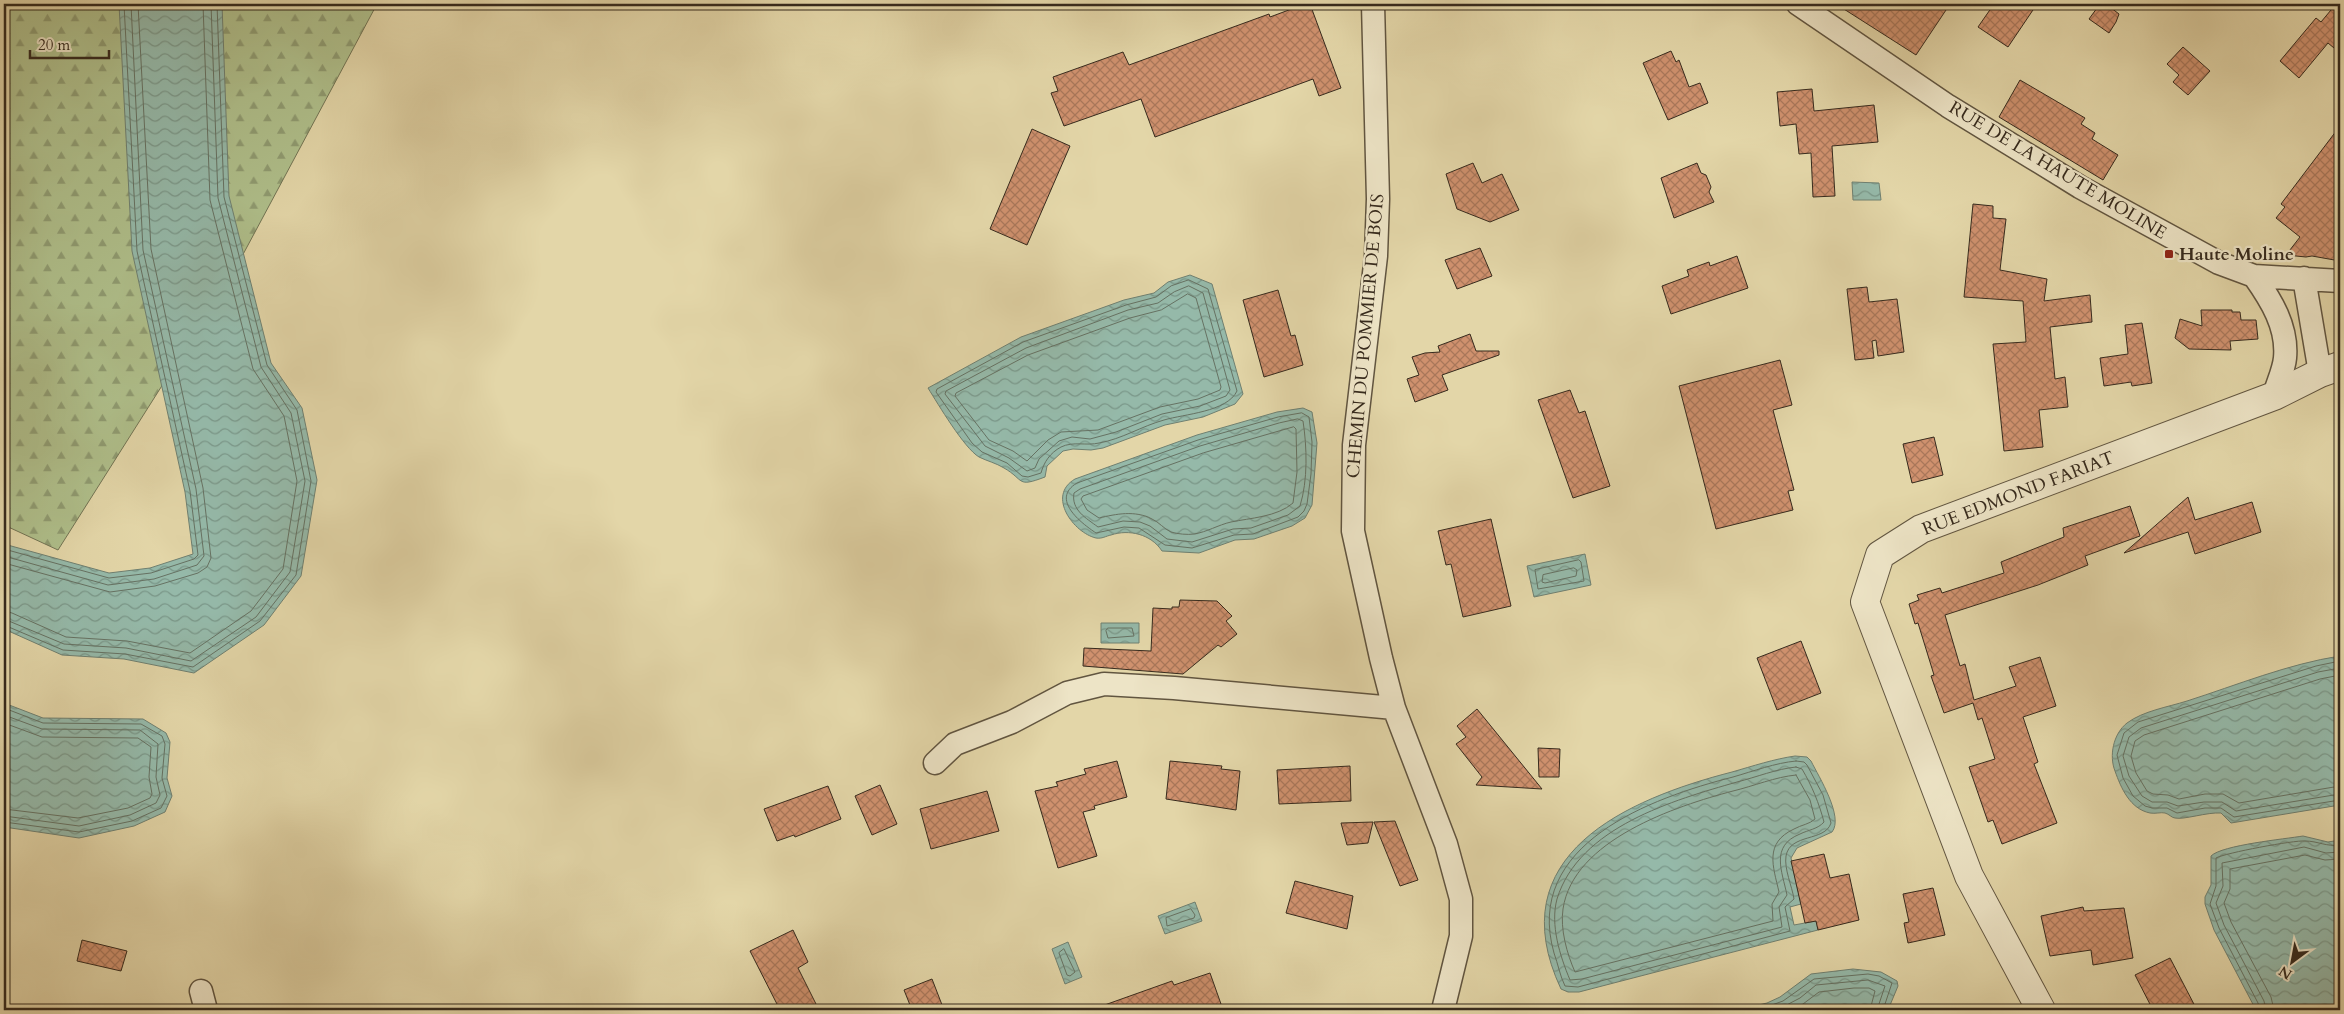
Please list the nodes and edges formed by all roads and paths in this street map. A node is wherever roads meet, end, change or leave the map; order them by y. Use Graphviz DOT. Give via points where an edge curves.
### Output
graph roads {
  1 [pos="1373,4"];
  2 [pos="1798,4"];
  3 [pos="2254,276"];
  4 [pos="2304,278"];
  5 [pos="2340,281"];
  6 [pos="2330,370"];
  7 [pos="2274,396"];
  8 [pos="1394,708"];
  9 [pos="935,762"];
  10 [pos="1443,1010"];
  11 [pos="2041,1010"];
  1 -- 8 [label="street, CHEMIN DU POMMIER DE BOIS" via="1378,199 1376,256 1354,446 1353,531"];
  2 -- 3 [label="street, RUE DE LA HAUTE MOLINE" via="1948,106 2080,187 2219,263"];
  3 -- 4 [label="street, RUE DE LA HAUTE MOLINE"];
  3 -- 7 [label="street" via="2273,303 2284,334 2285,359"];
  4 -- 5 [label="street, RUE DE LA HAUTE MOLINE"];
  4 -- 6 [label="street"];
  6 -- 7 [label="street, RUE EDMOND FARIAT"];
  7 -- 11 [label="street, RUE EDMOND FARIAT" via="1921,529 1880,555 1865,602 1969,876"];
  8 -- 9 [label="street" via="1104,684 1068,693 1012,722 955,744"];
  8 -- 10 [label="street, CHEMIN DU POMMIER DE BOIS" via="1446,844 1461,899 1461,936"];
}
